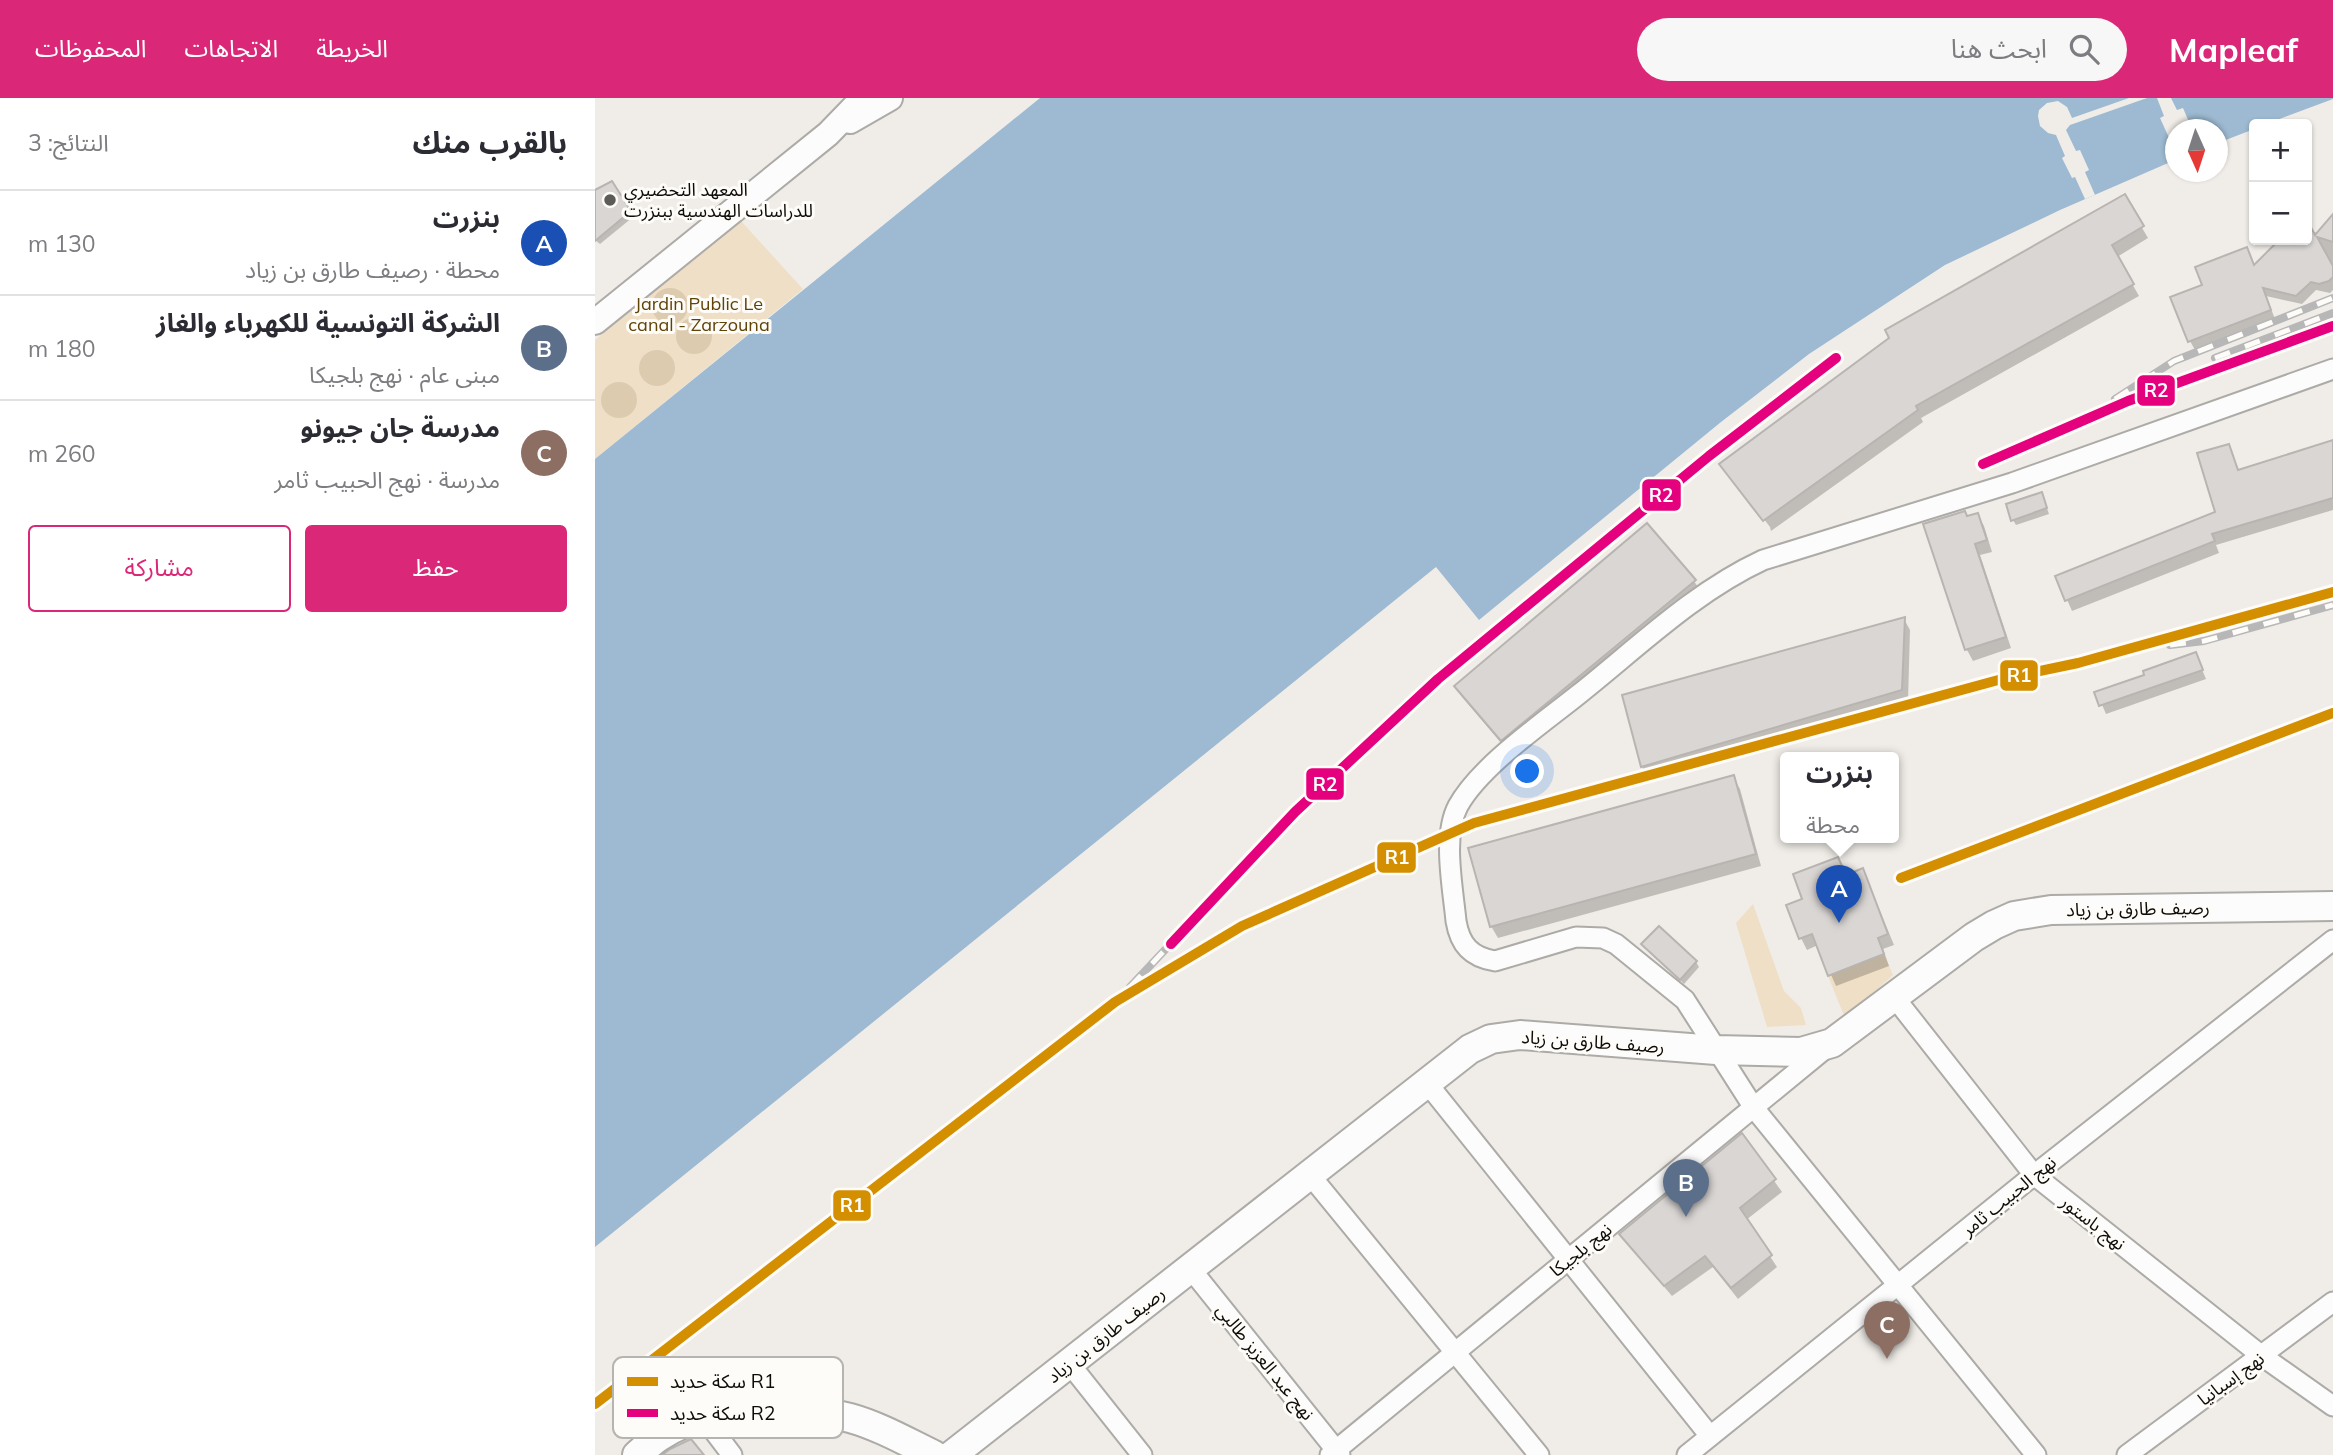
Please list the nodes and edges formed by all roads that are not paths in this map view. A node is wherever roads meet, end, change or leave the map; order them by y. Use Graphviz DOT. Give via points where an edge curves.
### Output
graph roads {
  1 [pos="890,98"];
  2 [pos="855,105"];
  3 [pos="595,322"];
  4 [pos="2333,369"];
  5 [pos="2333,906"];
  6 [pos="2333,940"];
  7 [pos="1895,998"];
  8 [pos="1832,1043"];
  9 [pos="1716,1050"];
  10 [pos="1427,1083"];
  11 [pos="1754,1108"];
  12 [pos="1310,1175"];
  13 [pos="2034,1175"];
  14 [pos="1568,1261"];
  15 [pos="1190,1268"];
  16 [pos="1897,1286"];
  17 [pos="2333,1302"];
  18 [pos="1454,1353"];
  19 [pos="2262,1356"];
  20 [pos="1069,1363"];
  21 [pos="2333,1406"];
  22 [pos="843,1417"];
  23 [pos="1710,1436"];
  24 [pos="658,1438"];
  25 [pos="719,1438"];
  26 [pos="1336,1453"];
  27 [pos="637,1455"];
  28 [pos="731,1455"];
  29 [pos="934,1455"];
  30 [pos="952,1455"];
  31 [pos="1142,1455"];
  32 [pos="1539,1455"];
  33 [pos="1687,1455"];
  34 [pos="2036,1455"];
  35 [pos="2127,1455"];
  1 -- 2 [label="street"];
  2 -- 3 [label="street" via="828,134"];
  4 -- 9 [label="street" via="2061,466 1763,560 1731,575 1479,779 1458,806 1450,833 1455,921 1464,945 1483,959 1495,961 1576,937 1603,938 1685,1000"];
  5 -- 7 [label="main road, رصيف طارق بن زياد" via="2032,912 1974,937"];
  6 -- 13 [label="street, نهج الحبيب ثامر"];
  7 -- 8 [label="main road, رصيف طارق بن زياد"];
  7 -- 13 [label="street, نهج باستور"];
  8 -- 9 [label="main road, رصيف طارق بن زياد" via="1801,1052"];
  8 -- 11 [label="street, نهج بلجيكا"];
  9 -- 10 [label="main road, رصيف طارق بن زياد" via="1520,1035 1492,1039 1470,1049"];
  9 -- 11 [label="street"];
  10 -- 12 [label="main road, رصيف طارق بن زياد"];
  10 -- 14 [label="street"];
  11 -- 14 [label="street, نهج بلجيكا"];
  11 -- 16 [label="street"];
  12 -- 15 [label="main road, رصيف طارق بن زياد"];
  12 -- 18 [label="street"];
  13 -- 16 [label="street, نهج الحبيب ثامر"];
  13 -- 19 [label="street, نهج باستور"];
  14 -- 18 [label="street, نهج بلجيكا"];
  14 -- 23 [label="street"];
  15 -- 20 [label="main road, رصيف طارق بن زياد"];
  15 -- 26 [label="street, نهج عبد العزيز طالبي"];
  16 -- 23 [label="street, نهج الحبيب ثامر"];
  16 -- 34 [label="street"];
  17 -- 19 [label="street, نهج إسبانيا"];
  18 -- 26 [label="street, نهج بلجيكا"];
  18 -- 32 [label="street"];
  19 -- 21 [label="street, نهج باستور"];
  19 -- 35 [label="street, نهج إسبانيا"];
  20 -- 30 [label="main road, رصيف طارق بن زياد"];
  20 -- 31 [label="street"];
  22 -- 29 [label="main road"];
  23 -- 33 [label="street, نهج الحبيب ثامر"];
  24 -- 27 [label="main road"];
  25 -- 28 [label="street"];
}
